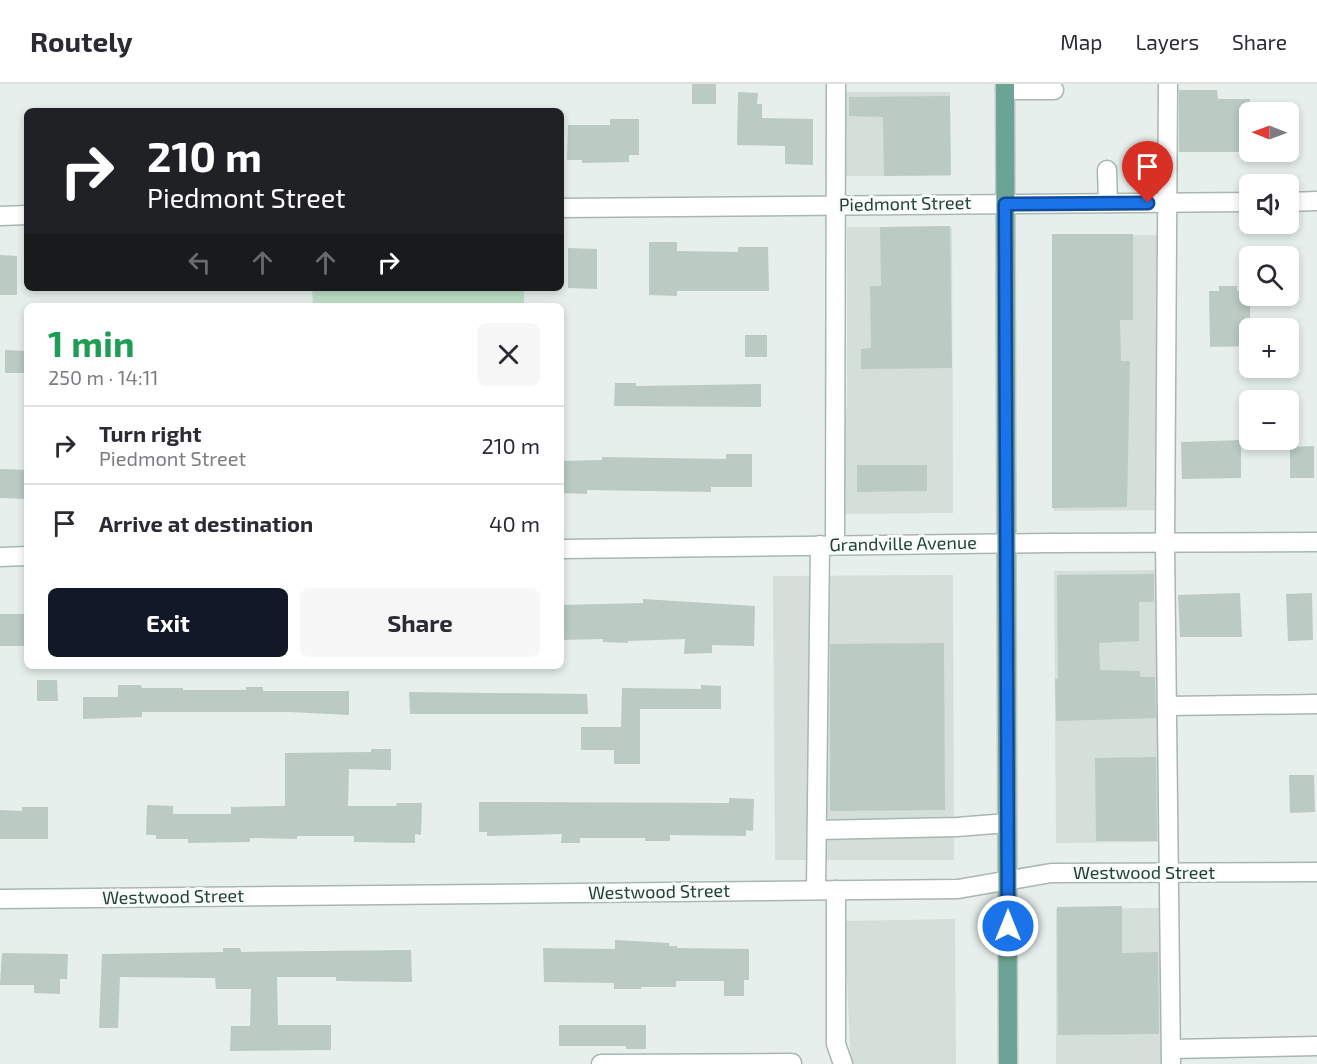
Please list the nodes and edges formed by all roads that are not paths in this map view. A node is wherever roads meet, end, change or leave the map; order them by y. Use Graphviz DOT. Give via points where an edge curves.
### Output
graph roads {
  1 [pos="836,84"];
  2 [pos="1005,87"];
  3 [pos="1164,89"];
  4 [pos="1054,90"];
  5 [pos="1107,170"];
  6 [pos="1317,201"];
  7 [pos="1167,202"];
  8 [pos="1239,202"];
  9 [pos="1299,202"];
  10 [pos="1108,203"];
  11 [pos="1005,204"];
  12 [pos="836,205"];
  13 [pos="564,208"];
  14 [pos="24,215"];
  15 [pos="0,216"];
  16 [pos="1317,542"];
  17 [pos="1006,543"];
  18 [pos="1165,544"];
  19 [pos="827,545"];
  20 [pos="564,549"];
  21 [pos="24,556"];
  22 [pos="0,557"];
  23 [pos="1317,704"];
  24 [pos="1168,706"];
  25 [pos="1007,823"];
  26 [pos="817,830"];
  27 [pos="1317,872"];
  28 [pos="1170,873"];
  29 [pos="1008,880"];
  30 [pos="816,890"];
  31 [pos="836,890"];
  32 [pos="0,899"];
  33 [pos="1317,1046"];
  34 [pos="1171,1056"];
  35 [pos="792,1063"];
  36 [pos="601,1064"];
  37 [pos="843,1064"];
  38 [pos="1008,1064"];
  1 -- 12 [label="street"];
  2 -- 4 [label="street"];
  2 -- 11 [label="main road"];
  3 -- 7 [label="street"];
  5 -- 10 [label="street"];
  6 -- 9 [label="street"];
  7 -- 8 [label="street, Piedmont Street"];
  7 -- 10 [label="street, Piedmont Street"];
  7 -- 18 [label="street"];
  10 -- 11 [label="street, Piedmont Street"];
  11 -- 12 [label="street, Piedmont Street"];
  11 -- 17 [label="main road"];
  12 -- 13 [label="street, Piedmont Street"];
  12 -- 19 [label="street"];
  14 -- 15 [label="street"];
  16 -- 18 [label="street, Grandville Avenue"];
  17 -- 18 [label="street, Grandville Avenue"];
  17 -- 19 [label="street, Grandville Avenue"];
  17 -- 25 [label="main road"];
  18 -- 24 [label="street"];
  19 -- 20 [label="street, Grandville Avenue"];
  19 -- 26 [label="street"];
  21 -- 22 [label="street"];
  23 -- 24 [label="street"];
  24 -- 28 [label="street"];
  25 -- 26 [label="street"];
  25 -- 29 [label="main road"];
  26 -- 30 [label="street"];
  27 -- 28 [label="street, Westwood Street"];
  28 -- 29 [label="street, Westwood Street" via="1051,873"];
  28 -- 34 [label="street"];
  29 -- 31 [label="street, Westwood Street" via="958,889"];
  29 -- 38 [label="main road"];
  30 -- 31 [label="street, Westwood Street"];
  30 -- 32 [label="street, Westwood Street"];
  31 -- 37 [label="street" via="836,1044"];
  33 -- 34 [label="street"];
  35 -- 36 [label="street"];
}
